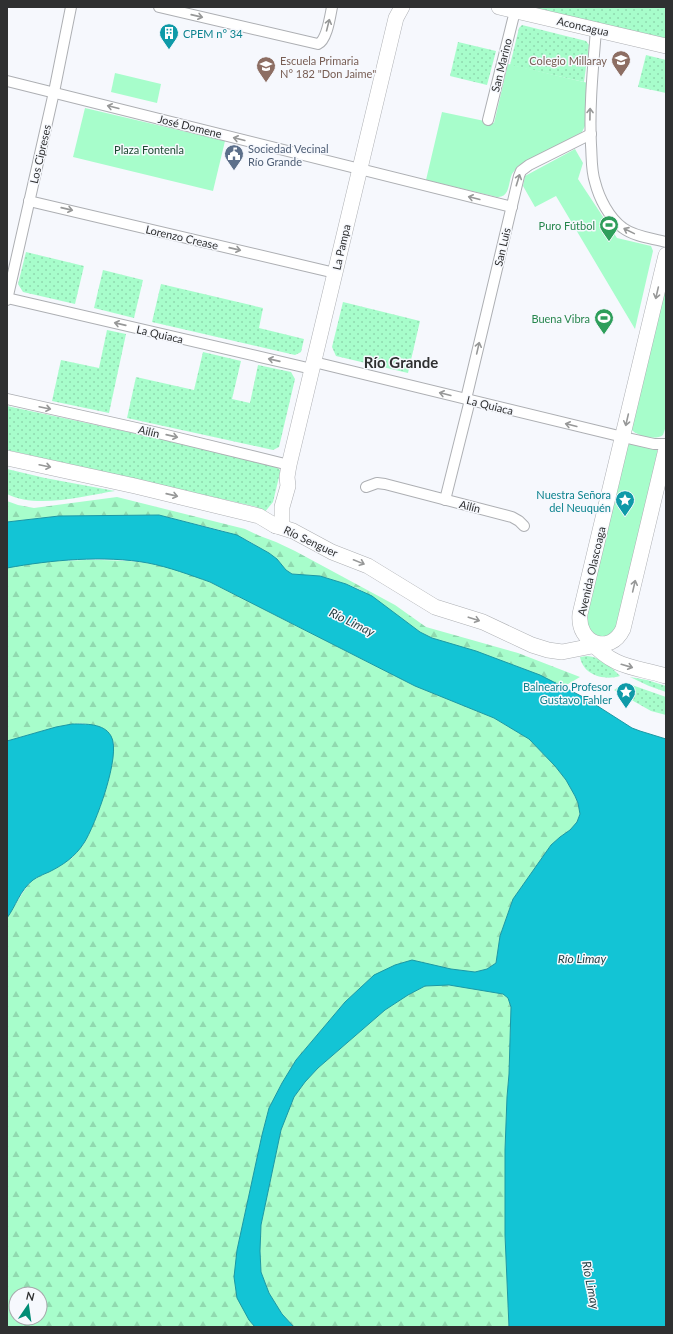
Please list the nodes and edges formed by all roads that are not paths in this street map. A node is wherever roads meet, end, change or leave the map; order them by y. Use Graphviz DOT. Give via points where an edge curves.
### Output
graph roads {
  1 [pos="71,7"];
  2 [pos="159,7"];
  3 [pos="332,7"];
  4 [pos="499,7"];
  5 [pos="515,10"];
  6 [pos="398,11"];
  7 [pos="596,30"];
  8 [pos="666,46"];
  9 [pos="7,81"];
  10 [pos="54,92"];
  11 [pos="488,120"];
  12 [pos="591,134"];
  13 [pos="360,168"];
  14 [pos="29,200"];
  15 [pos="512,207"];
  16 [pos="666,242"];
  17 [pos="666,255"];
  18 [pos="335,273"];
  19 [pos="7,299"];
  20 [pos="313,366"];
  21 [pos="7,400"];
  22 [pos="468,400"];
  23 [pos="623,437"];
  24 [pos="666,444"];
  25 [pos="666,449"];
  26 [pos="7,458"];
  27 [pos="288,471"];
  28 [pos="366,487"];
  29 [pos="445,500"];
  30 [pos="273,524"];
  31 [pos="524,526"];
  32 [pos="595,643"];
  33 [pos="666,676"];
  1 -- 10 [label="street, Los Cipreses"];
  2 -- 3 [label="street, one-way" via="314,44 321,43 325,36"];
  4 -- 5 [label="main road, Aconcagua"];
  5 -- 7 [label="main road, Aconcagua"];
  5 -- 11 [label="street, San Marino"];
  6 -- 13 [label="main road, La Pampa"];
  7 -- 8 [label="main road, Aconcagua"];
  12 -- 7 [label="street, one-way"];
  9 -- 10 [label="street, José Domene"];
  13 -- 10 [label="street, José Domene, one-way"];
  10 -- 14 [label="street, Los Cipreses"];
  15 -- 12 [label="street, San Luis, one-way" via="519,176 525,168"];
  16 -- 12 [label="street, one-way" via="628,232 608,212 594,182"];
  15 -- 13 [label="street, José Domene, one-way"];
  13 -- 18 [label="main road, La Pampa"];
  14 -- 18 [label="street, Lorenzo Crease, one-way"];
  14 -- 19 [label="street, Los Cipreses"];
  22 -- 15 [label="street, San Luis, one-way"];
  17 -- 23 [label="main road, Avenida Olascoaga, one-way"];
  18 -- 20 [label="main road, La Pampa"];
  20 -- 19 [label="street, La Quiaca, one-way"];
  22 -- 20 [label="street, La Quiaca, one-way"];
  20 -- 27 [label="main road, La Pampa"];
  21 -- 27 [label="street, Ailín, one-way" via="154,432"];
  23 -- 22 [label="street, La Quiaca, one-way"];
  22 -- 29 [label="street, San Luis"];
  23 -- 24 [label="street, La Quiaca"];
  23 -- 32 [label="main road, Avenida Olascoaga" via="580,614 582,631"];
  32 -- 25 [label="main road, one-way" via="616,640 625,624"];
  26 -- 30 [label="main road, Río Senguer, one-way" via="249,513"];
  27 -- 30 [label="main road, La Pampa" via="274,507 268,514"];
  28 -- 29 [label="street, Ailín" via="381,484"];
  29 -- 31 [label="street, Ailín" via="516,518"];
  30 -- 32 [label="main road, Río Senguer, one-way" via="368,566 435,607 483,622 532,645 562,652"];
  32 -- 33 [label="main road, one-way" via="605,655 620,664"];
}
